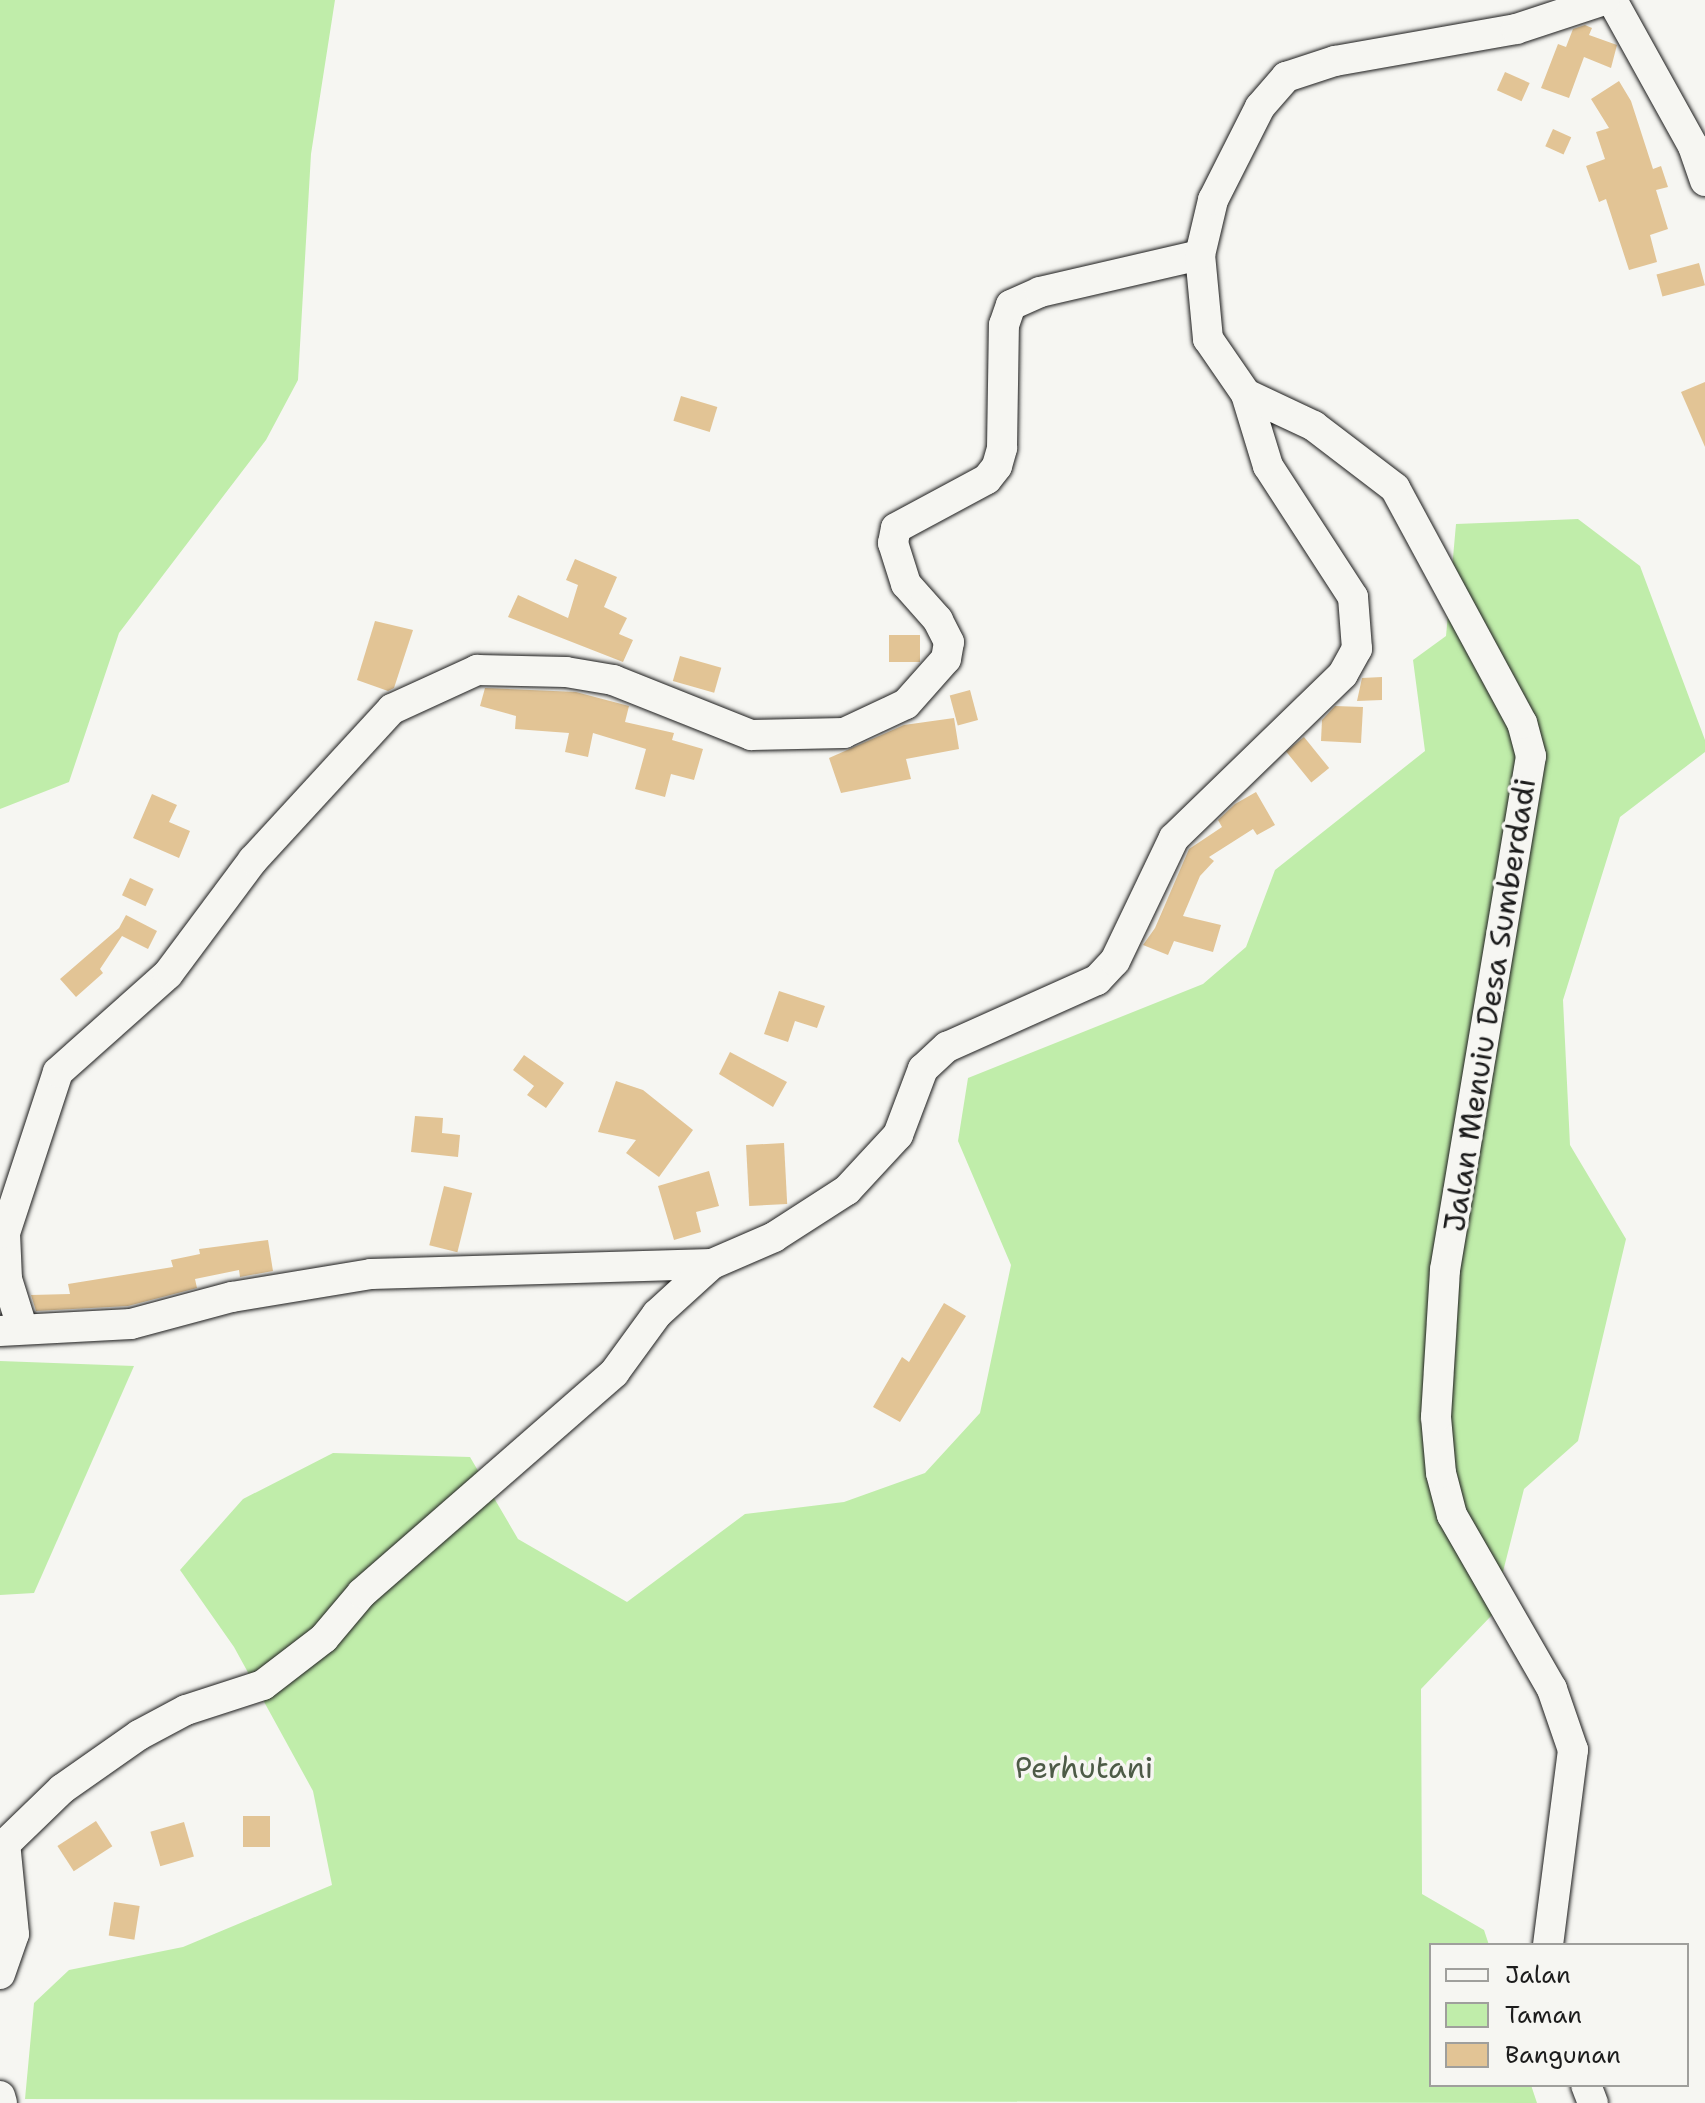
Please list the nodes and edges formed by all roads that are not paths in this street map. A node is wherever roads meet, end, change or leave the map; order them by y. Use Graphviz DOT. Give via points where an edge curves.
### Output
graph roads {
  1 [pos="1604,0"];
  2 [pos="1612,0"];
  3 [pos="1699,144"];
  4 [pos="1705,181"];
  5 [pos="1200,255"];
  6 [pos="1246,394"];
  7 [pos="712,1264"];
  8 [pos="11,1329"];
  9 [pos="2,1846"];
  10 [pos="1548,1943"];
  11 [pos="0,1974"];
  12 [pos="0,2096"];
  13 [pos="2,2103"];
  1 -- 5 [label="street" via="1516,29 1335,61 1286,77 1260,107 1213,200"];
  2 -- 3 [label="street"];
  3 -- 4 [label="street"];
  5 -- 6 [label="street" via="1208,339"];
  5 -- 8 [label="street" via="1040,292 1011,305 1004,325 1002,448 997,466 987,479 896,528 893,543 906,584 938,620 949,642 946,659 906,704 844,733 751,735 613,680 566,672 477,670 392,709 253,860 168,974 58,1072 5,1233"];
  6 -- 7 [label="street" via="1268,466 1353,597 1357,649 1343,674 1174,838 1115,961 1097,980 947,1047 923,1069 898,1135 847,1190 774,1237"];
  6 -- 10 [label="street, Jalan Menuiu Desa Sumberdadi" via="1314,426 1395,488 1522,723 1531,756 1445,1270 1436,1417 1441,1473 1452,1515 1552,1689 1573,1750"];
  7 -- 8 [label="street" via="371,1274 232,1297 131,1324"];
  7 -- 9 [label="street" via="657,1314 614,1373 362,1593 324,1638 263,1685 186,1710 139,1735 62,1789"];
  9 -- 11 [label="street" via="14,1934"];
  12 -- 13 [label="street"];
}
